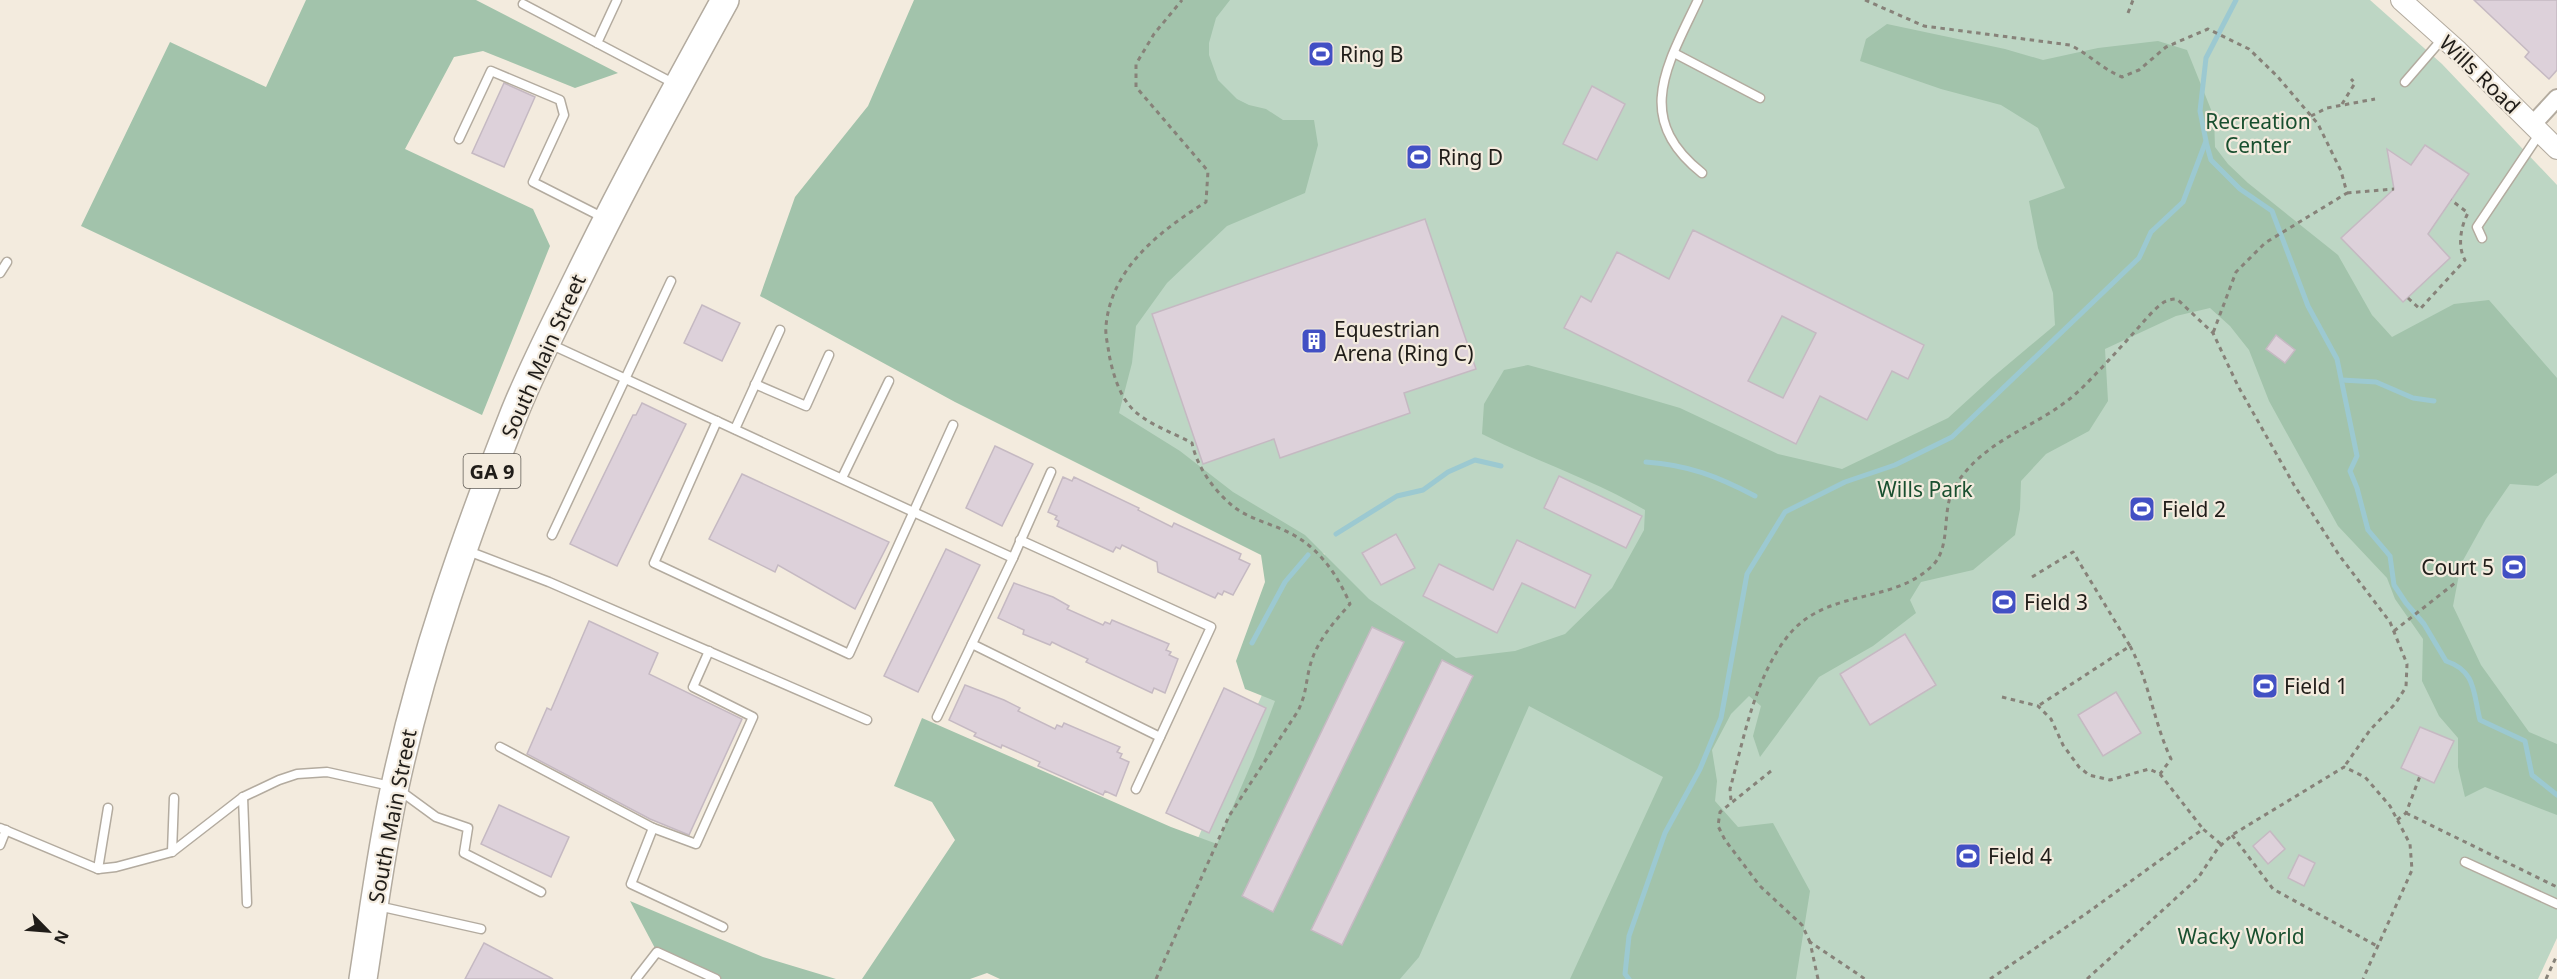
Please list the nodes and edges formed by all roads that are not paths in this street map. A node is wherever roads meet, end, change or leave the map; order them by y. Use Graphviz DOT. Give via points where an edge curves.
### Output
graph roads {
  1 [pos="616,0"];
  2 [pos="725,0"];
  3 [pos="1698,0"];
  4 [pos="2401,0"];
  5 [pos="523,4"];
  6 [pos="2443,38"];
  7 [pos="597,43"];
  8 [pos="1674,53"];
  9 [pos="2405,82"];
  10 [pos="678,85"];
  11 [pos="1760,98"];
  12 [pos="2557,98"];
  13 [pos="2547,136"];
  14 [pos="459,139"];
  15 [pos="1702,172"];
  16 [pos="607,219"];
  17 [pos="2482,238"];
  18 [pos="7,262"];
  19 [pos="0,273"];
  20 [pos="671,281"];
  21 [pos="780,330"];
  22 [pos="546,342"];
  23 [pos="829,355"];
  24 [pos="625,379"];
  25 [pos="889,381"];
  26 [pos="755,384"];
  27 [pos="717,421"];
  28 [pos="953,424"];
  29 [pos="735,429"];
  30 [pos="1051,472"];
  31 [pos="842,478"];
  32 [pos="914,512"];
  33 [pos="552,535"];
  34 [pos="1020,540"];
  35 [pos="465,549"];
  36 [pos="1013,558"];
  37 [pos="972,644"];
  38 [pos="709,651"];
  39 [pos="937,717"];
  40 [pos="867,720"];
  41 [pos="1160,737"];
  42 [pos="500,747"];
  43 [pos="394,787"];
  44 [pos="1136,789"];
  45 [pos="243,797"];
  46 [pos="174,798"];
  47 [pos="108,808"];
  48 [pos="653,828"];
  49 [pos="3,829"];
  50 [pos="0,845"];
  51 [pos="172,852"];
  52 [pos="2465,862"];
  53 [pos="98,869"];
  54 [pos="541,892"];
  55 [pos="247,903"];
  56 [pos="2557,904"];
  57 [pos="374,905"];
  58 [pos="723,927"];
  59 [pos="481,929"];
  60 [pos="363,979"];
  61 [pos="636,979"];
  62 [pos="716,979"];
  1 -- 7 [label="lane"];
  2 -- 10 [label="highway, South Main Street / GA 9"];
  3 -- 8 [label="lane"];
  4 -- 6 [label="street, Wills Road"];
  5 -- 7 [label="lane"];
  6 -- 9 [label="lane"];
  6 -- 13 [label="street, Wills Road"];
  7 -- 10 [label="lane"];
  8 -- 11 [label="lane"];
  8 -- 15 [label="lane" via="1663,81 1660,108 1672,140"];
  10 -- 16 [label="highway, South Main Street / GA 9"];
  12 -- 13 [label="street"];
  13 -- 17 [label="lane" via="2477,227"];
  14 -- 16 [label="lane" via="491,71 560,100 564,115 532,182"];
  16 -- 22 [label="highway, South Main Street / GA 9"];
  18 -- 19 [label="lane"];
  20 -- 24 [label="lane"];
  21 -- 26 [label="lane"];
  22 -- 24 [label="lane"];
  22 -- 35 [label="highway, South Main Street / GA 9" via="513,417"];
  23 -- 26 [label="lane" via="806,406"];
  24 -- 27 [label="lane"];
  24 -- 33 [label="lane"];
  25 -- 31 [label="lane"];
  26 -- 29 [label="lane"];
  27 -- 29 [label="lane"];
  27 -- 32 [label="lane" via="654,563 849,654"];
  28 -- 32 [label="lane"];
  29 -- 31 [label="lane"];
  30 -- 34 [label="lane"];
  31 -- 32 [label="lane"];
  32 -- 36 [label="lane"];
  34 -- 36 [label="lane"];
  34 -- 41 [label="lane" via="1211,627"];
  35 -- 38 [label="lane"];
  35 -- 43 [label="highway, South Main Street / GA 9" via="430,650"];
  36 -- 37 [label="lane"];
  37 -- 39 [label="lane"];
  37 -- 41 [label="lane"];
  38 -- 40 [label="lane"];
  38 -- 48 [label="lane" via="693,687 753,717 696,844"];
  41 -- 44 [label="lane"];
  42 -- 48 [label="lane"];
  43 -- 45 [label="lane" via="327,772 307,773 279,780"];
  43 -- 54 [label="lane" via="436,818 468,828 464,853"];
  43 -- 57 [label="highway, South Main Street / GA 9"];
  45 -- 51 [label="lane"];
  45 -- 55 [label="lane"];
  46 -- 51 [label="lane"];
  47 -- 53 [label="lane"];
  48 -- 58 [label="lane" via="630,884"];
  49 -- 50 [label="lane"];
  49 -- 53 [label="lane"];
  51 -- 53 [label="lane"];
  52 -- 56 [label="lane"];
  57 -- 59 [label="lane"];
  57 -- 60 [label="highway, South Main Street / GA 9"];
  61 -- 62 [label="lane" via="657,952"];
}
